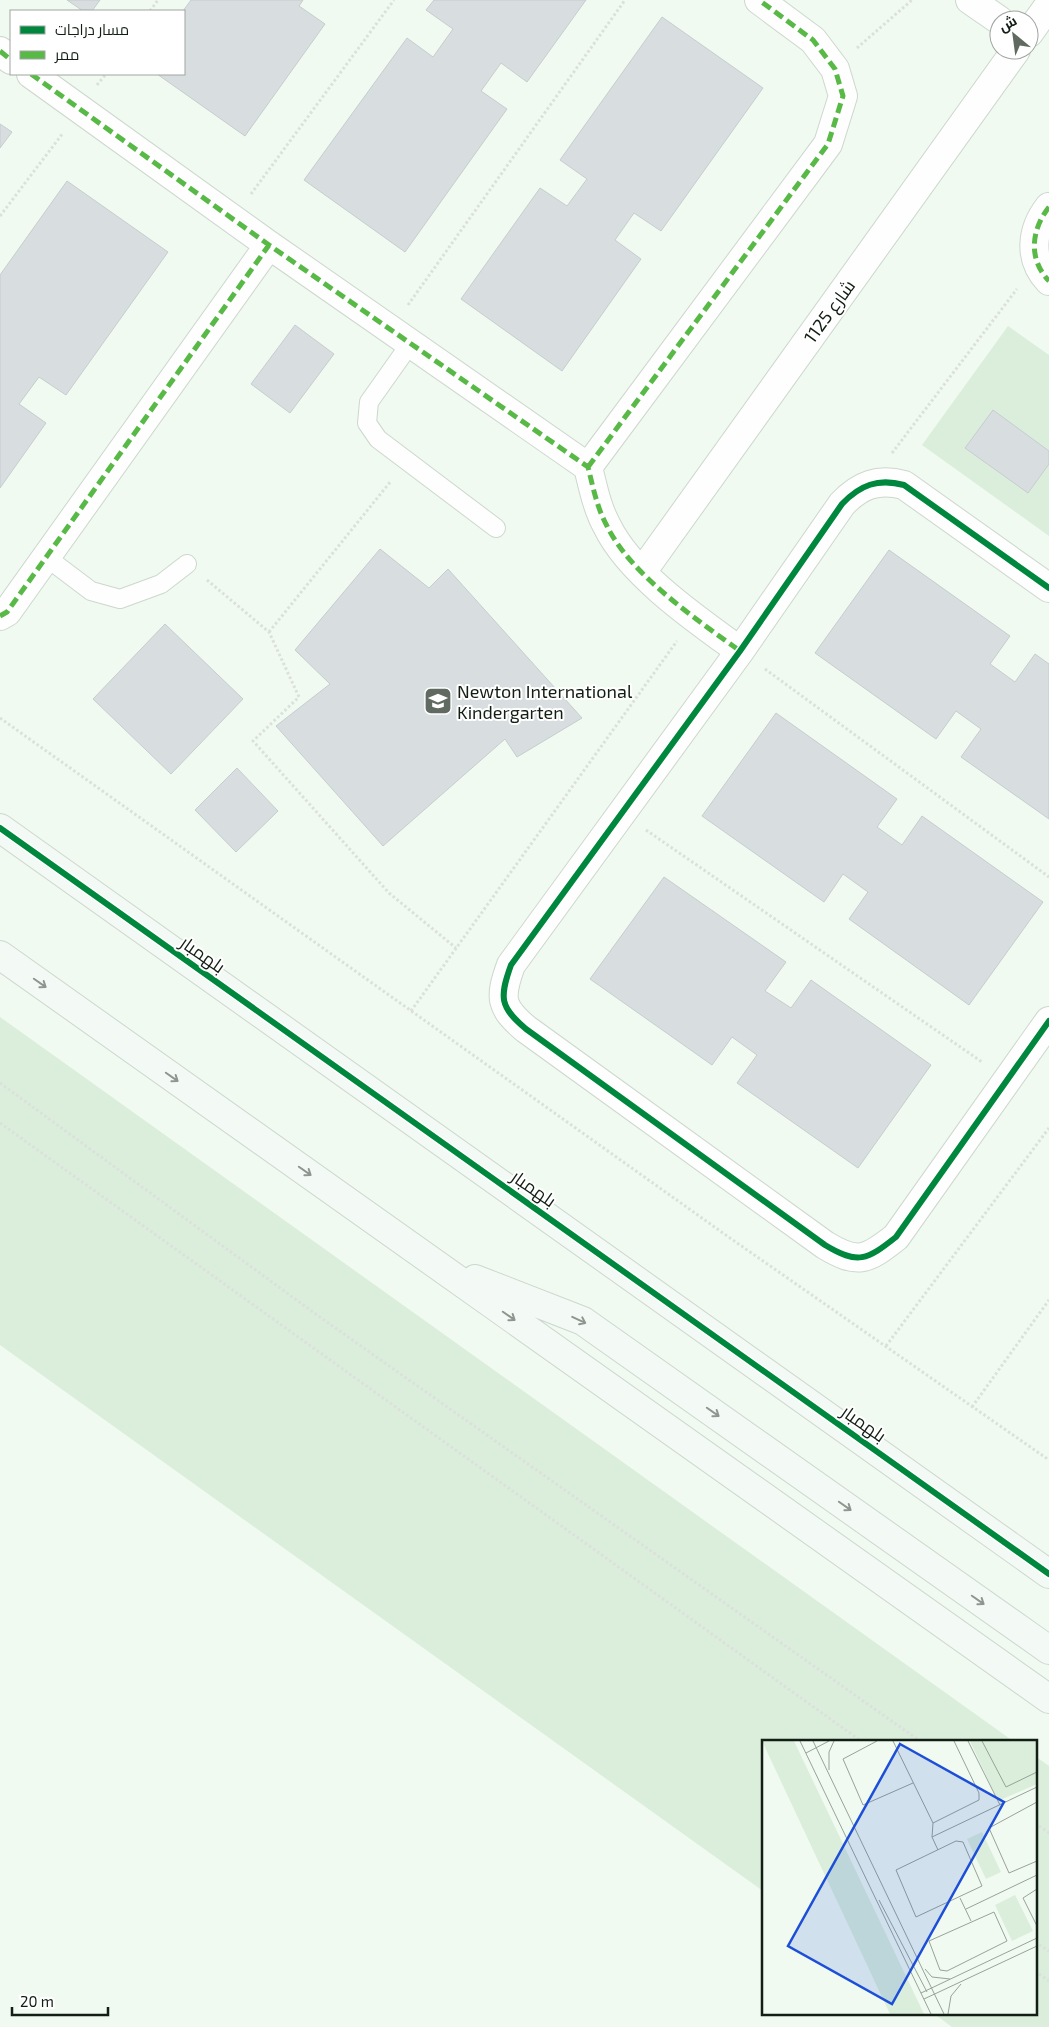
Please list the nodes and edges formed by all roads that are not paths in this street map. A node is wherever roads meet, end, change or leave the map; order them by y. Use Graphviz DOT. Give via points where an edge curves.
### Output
graph roads {
  1 [pos="759,0"];
  2 [pos="970,0"];
  3 [pos="1049,6"];
  4 [pos="989,13"];
  5 [pos="1039,20"];
  6 [pos="1009,60"];
  7 [pos="32,75"];
  8 [pos="1049,207"];
  9 [pos="270,246"];
  10 [pos="1043,272"];
  11 [pos="400,337"];
  12 [pos="588,467"];
  13 [pos="496,528"];
  14 [pos="46,557"];
  15 [pos="187,564"];
  16 [pos="642,572"];
  17 [pos="1049,588"];
  18 [pos="0,616"];
  19 [pos="740,651"];
  20 [pos="0,828"];
  21 [pos="0,955"];
  22 [pos="1049,1021"];
  23 [pos="436,1264"];
  24 [pos="987,1528"];
  25 [pos="1049,1564"];
  26 [pos="1049,1574"];
  27 [pos="1049,1650"];
  28 [pos="1049,1699"];
  1 -- 12 [label="street" via="813,40 835,69 843,96 828,144"];
  2 -- 4 [label="street"];
  3 -- 5 [label="street"];
  6 -- 16 [label="street, شارع 1125"];
  7 -- 9 [label="street"];
  8 -- 10 [label="street" via="1037,226 1034,240"];
  9 -- 11 [label="street"];
  9 -- 14 [label="street"];
  11 -- 12 [label="street"];
  11 -- 13 [label="lane" via="369,402 367,423 378,439"];
  12 -- 16 [label="street" via="607,527"];
  14 -- 15 [label="lane" via="91,591 120,598 161,584"];
  14 -- 18 [label="street" via="7,612"];
  16 -- 19 [label="street" via="694,618"];
  17 -- 19 [label="street" via="904,485 869,483 842,504"];
  19 -- 22 [label="street" via="511,965 503,986 504,1004 513,1018 825,1245 844,1256 858,1258 873,1253 896,1237"];
  20 -- 24 [label="street, بلهمبار"];
  21 -- 23 [label="street, one-way"];
  23 -- 27 [label="street, one-way" via="583,1320"];
  23 -- 28 [label="street, one-way"];
  24 -- 25 [label="street"];
  24 -- 26 [label="street, بلهمبار"];
}
